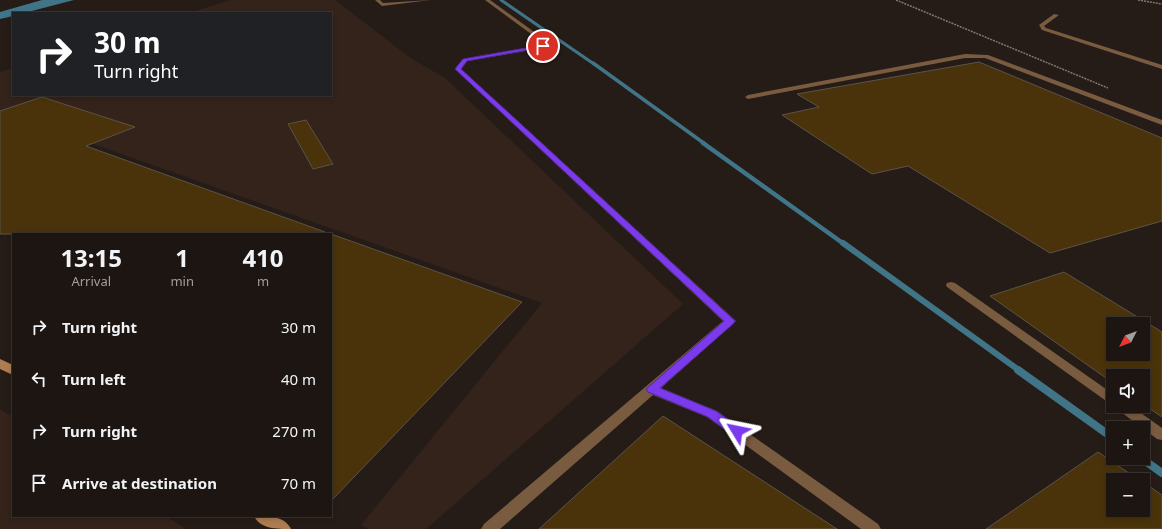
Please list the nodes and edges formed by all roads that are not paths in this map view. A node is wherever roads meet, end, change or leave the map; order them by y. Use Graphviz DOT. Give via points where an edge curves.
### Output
graph roads {
  1 [pos="377,0"];
  2 [pos="429,0"];
  3 [pos="487,0"];
  4 [pos="1056,16"];
  5 [pos="1162,67"];
  6 [pos="748,97"];
  7 [pos="1162,123"];
  8 [pos="951,285"];
  9 [pos="0,363"];
  10 [pos="12,370"];
  11 [pos="652,389"];
  12 [pos="1106,395"];
  13 [pos="1132,413"];
  14 [pos="1162,435"];
  15 [pos="263,517"];
  16 [pos="283,529"];
  17 [pos="489,529"];
  18 [pos="873,529"];
  1 -- 2 [label="lane" via="382,5"];
  3 -- 11 [label="lane" via="545,42 543,46 465,60 458,69 730,321"];
  4 -- 5 [label="lane" via="1041,26"];
  6 -- 7 [label="lane" via="965,56 986,56"];
  8 -- 12 [label="lane"];
  9 -- 10 [label="main road"];
  11 -- 17 [label="lane"];
  11 -- 18 [label="lane" via="712,414"];
  13 -- 14 [label="lane"];
  15 -- 16 [label="main road"];
}
